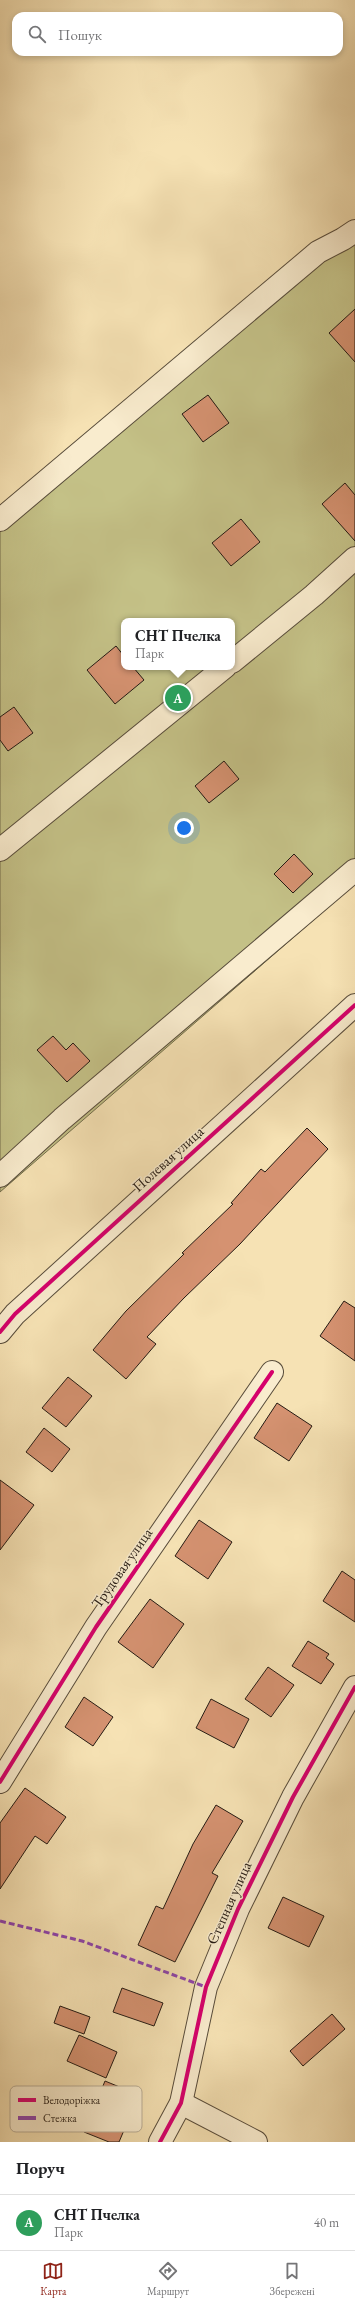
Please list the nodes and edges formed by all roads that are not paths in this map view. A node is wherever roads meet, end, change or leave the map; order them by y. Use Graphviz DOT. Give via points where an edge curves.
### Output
graph roads {
  1 [pos="355,231"];
  2 [pos="0,520"];
  3 [pos="355,558"];
  4 [pos="235,660"];
  5 [pos="221,670"];
  6 [pos="0,850"];
  7 [pos="355,870"];
  8 [pos="355,1005"];
  9 [pos="0,1176"];
  10 [pos="0,1332"];
  11 [pos="272,1372"];
  12 [pos="355,1687"];
  13 [pos="0,1782"];
  14 [pos="181,2102"];
  15 [pos="160,2142"];
  16 [pos="256,2142"];
  1 -- 2 [label="street" via="318,252"];
  3 -- 4 [label="street"];
  5 -- 6 [label="street"];
  7 -- 9 [label="street" via="68,1114"];
  8 -- 10 [label="street, Полевая улица" via="15,1314"];
  11 -- 13 [label="street, Трудовая улица" via="96,1627"];
  12 -- 14 [label="street, Степная улица" via="293,1797 235,1916 206,1987"];
  14 -- 15 [label="street, Степная улица"];
  14 -- 16 [label="street"];
}
